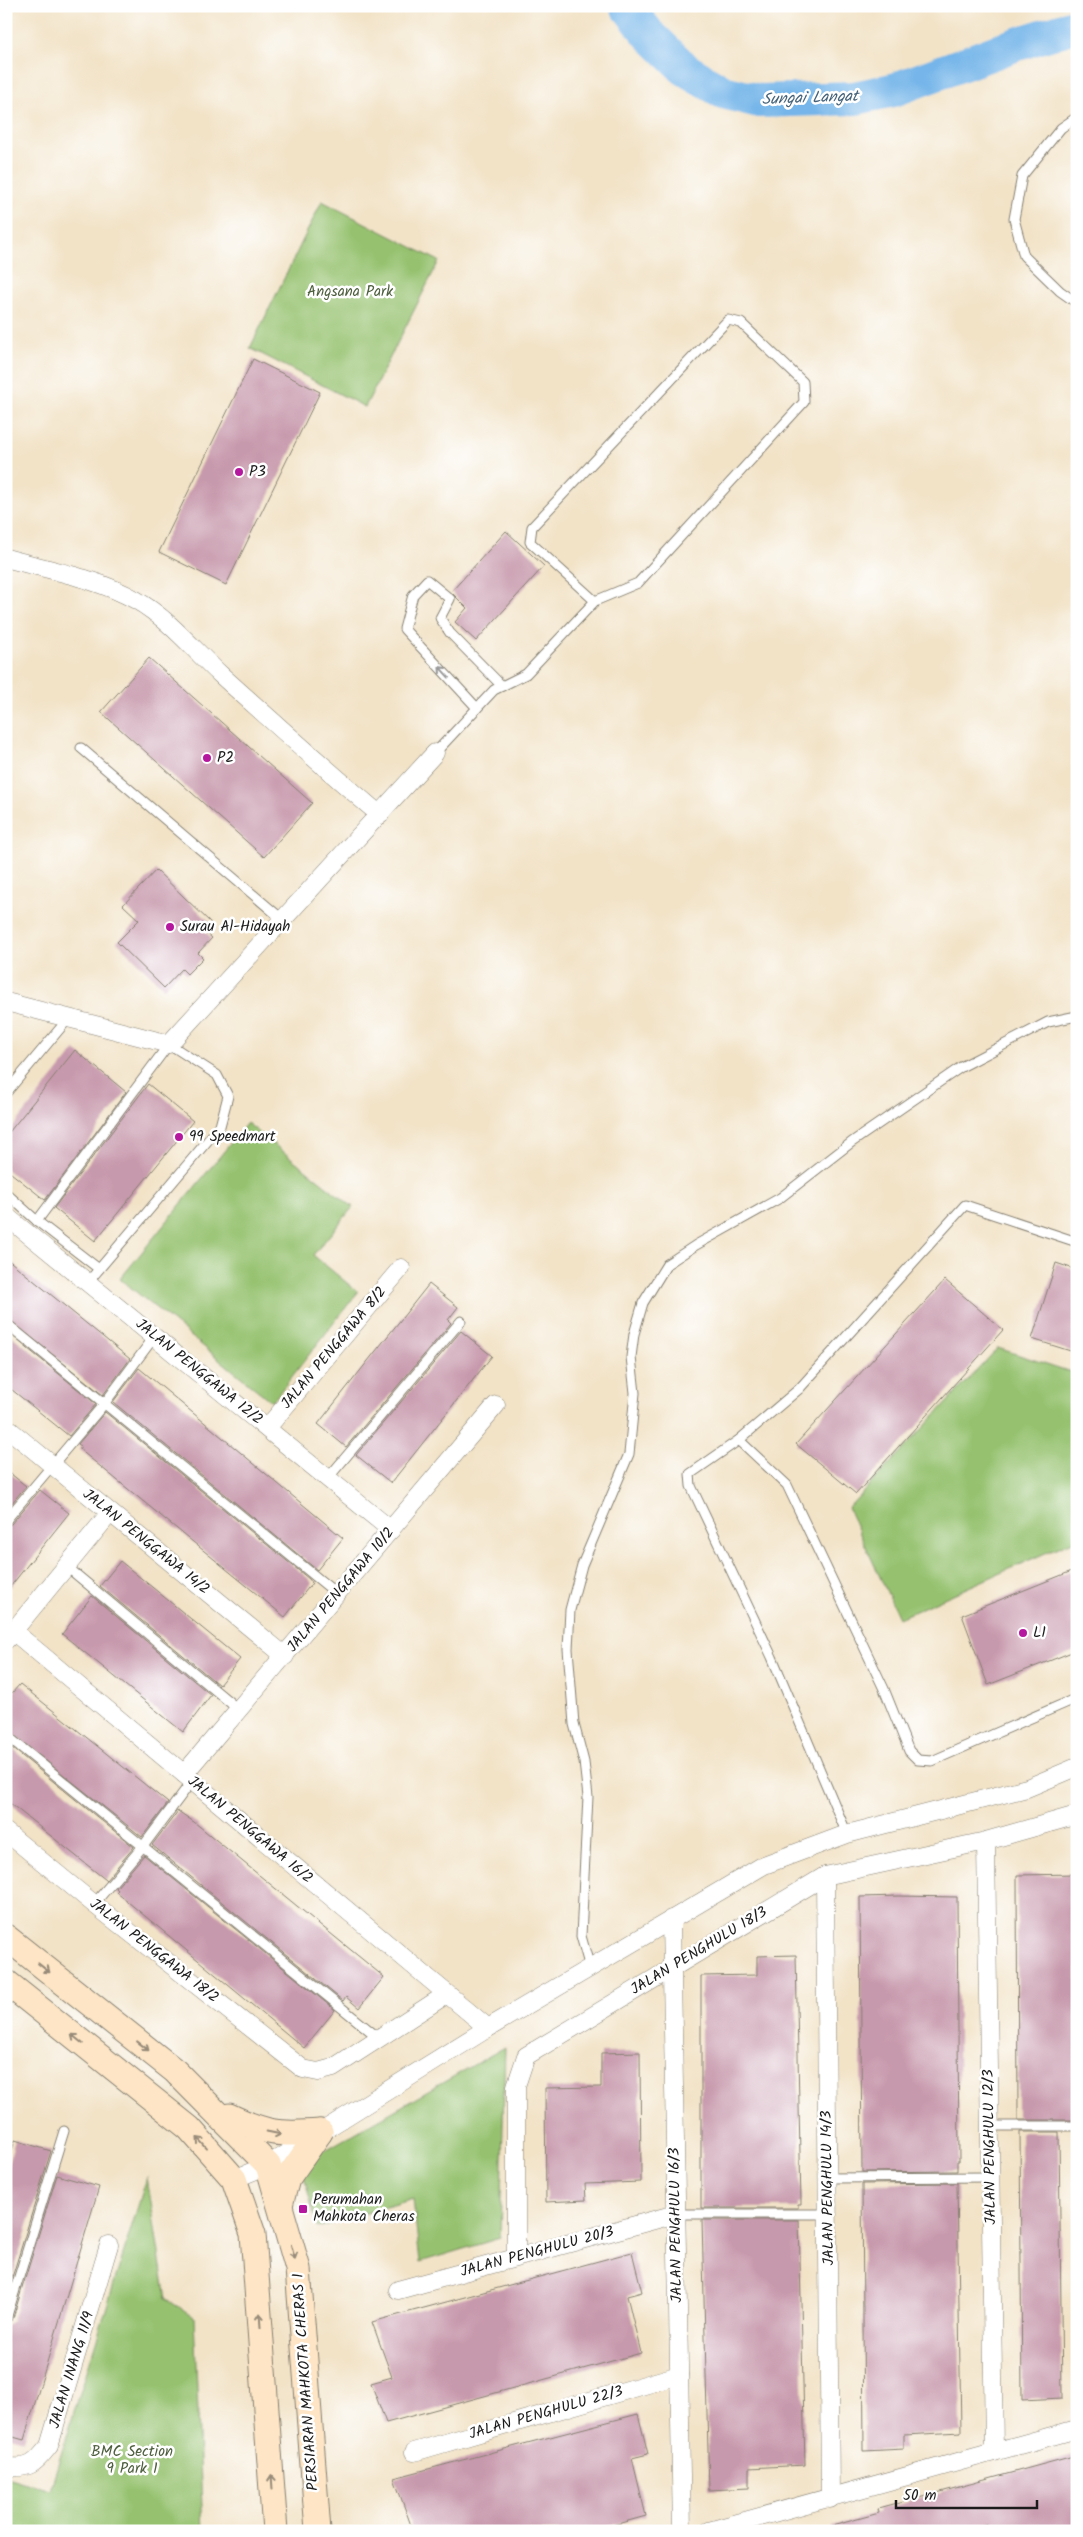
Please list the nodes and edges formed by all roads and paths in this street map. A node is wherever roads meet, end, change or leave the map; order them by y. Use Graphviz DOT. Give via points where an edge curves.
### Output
graph roads {
  1 [pos="1077,117"];
  2 [pos="1077,303"];
  3 [pos="6,558"];
  4 [pos="595,600"];
  5 [pos="502,686"];
  6 [pos="477,708"];
  7 [pos="81,748"];
  8 [pos="435,753"];
  9 [pos="380,814"];
  10 [pos="283,920"];
  11 [pos="6,1002"];
  12 [pos="1077,1016"];
  13 [pos="68,1019"];
  14 [pos="170,1044"];
  15 [pos="6,1093"];
  16 [pos="6,1193"];
  17 [pos="6,1216"];
  18 [pos="37,1221"];
  19 [pos="1077,1242"];
  20 [pos="402,1268"];
  21 [pos="94,1275"];
  22 [pos="461,1321"];
  23 [pos="6,1324"];
  24 [pos="155,1336"];
  25 [pos="104,1404"];
  26 [pos="496,1405"];
  27 [pos="6,1428"];
  28 [pos="267,1428"];
  29 [pos="739,1440"];
  30 [pos="53,1466"];
  31 [pos="328,1478"];
  32 [pos="110,1513"];
  33 [pos="6,1520"];
  34 [pos="391,1530"];
  35 [pos="66,1566"];
  36 [pos="337,1594"];
  37 [pos="10,1635"];
  38 [pos="285,1656"];
  39 [pos="1077,1698"];
  40 [pos="240,1710"];
  41 [pos="6,1735"];
  42 [pos="1077,1767"];
  43 [pos="188,1778"];
  44 [pos="1077,1815"];
  45 [pos="6,1832"];
  46 [pos="847,1834"];
  47 [pos="986,1842"];
  48 [pos="144,1846"];
  49 [pos="825,1876"];
  50 [pos="94,1904"];
  51 [pos="671,1919"];
  52 [pos="6,1937"];
  53 [pos="590,1968"];
  54 [pos="671,1968"];
  55 [pos="6,1982"];
  56 [pos="447,1994"];
  57 [pos="488,2028"];
  58 [pos="380,2038"];
  59 [pos="213,2108"];
  60 [pos="990,2126"];
  61 [pos="1077,2126"];
  62 [pos="64,2131"];
  63 [pos="320,2132"];
  64 [pos="268,2165"];
  65 [pos="990,2177"];
  66 [pos="828,2178"];
  67 [pos="234,2179"];
  68 [pos="280,2205"];
  69 [pos="676,2214"];
  70 [pos="828,2214"];
  71 [pos="109,2245"];
  72 [pos="516,2257"];
  73 [pos="398,2290"];
  74 [pos="6,2319"];
  75 [pos="679,2375"];
  76 [pos="1077,2429"];
  77 [pos="414,2452"];
  78 [pos="994,2452"];
  79 [pos="6,2467"];
  80 [pos="830,2499"];
  81 [pos="275,2531"];
  82 [pos="318,2531"];
  83 [pos="682,2531"];
  84 [pos="709,2531"];
  1 -- 2 [label="lane" via="1061,128 1022,176 1014,219 1024,256"];
  3 -- 9 [label="street" via="97,584 135,600 170,624 274,723"];
  4 -- 4 [label="lane" via="530,542 532,527 728,320 741,323 803,382 804,402 638,583"];
  4 -- 5 [label="lane" via="526,674"];
  5 -- 6 [label="lane"];
  6 -- 5 [label="lane, one-way" via="404,629 413,595 428,580 450,599 440,618 450,633"];
  6 -- 8 [label="lane"];
  7 -- 10 [label="lane"];
  8 -- 9 [label="street"];
  9 -- 10 [label="street"];
  10 -- 14 [label="street"];
  11 -- 13 [label="street"];
  12 -- 53 [label="lane" via="1048,1022 960,1067 852,1142 780,1198 667,1264 643,1304 631,1357 635,1393 629,1454 582,1565 570,1610 568,1649 574,1724 584,1762 588,1797 581,1936"];
  13 -- 14 [label="street"];
  13 -- 15 [label="lane"];
  14 -- 18 [label="lane"];
  14 -- 21 [label="lane" via="217,1076 224,1085 228,1096 220,1126"];
  16 -- 18 [label="lane"];
  17 -- 21 [label="street, JALAN PENGGAWA 12/2"];
  18 -- 21 [label="lane"];
  19 -- 29 [label="lane" via="965,1205 799,1389"];
  20 -- 28 [label="street, JALAN PENGGAWA 8/2"];
  21 -- 24 [label="street, JALAN PENGGAWA 12/2"];
  22 -- 31 [label="lane"];
  23 -- 25 [label="lane"];
  24 -- 25 [label="lane"];
  24 -- 28 [label="street, JALAN PENGGAWA 12/2"];
  25 -- 30 [label="lane"];
  25 -- 36 [label="lane"];
  26 -- 34 [label="street, JALAN PENGGAWA 10/2"];
  27 -- 30 [label="street, JALAN PENGGAWA 14/2"];
  28 -- 31 [label="street, JALAN PENGGAWA 12/2"];
  29 -- 39 [label="lane" via="786,1485 884,1689 909,1751 918,1760 932,1761"];
  29 -- 46 [label="lane" via="690,1474 691,1486 772,1657"];
  30 -- 32 [label="street, JALAN PENGGAWA 14/2"];
  30 -- 33 [label="lane"];
  31 -- 34 [label="street, JALAN PENGGAWA 12/2"];
  32 -- 35 [label="street"];
  32 -- 38 [label="street, JALAN PENGGAWA 14/2"];
  34 -- 36 [label="street, JALAN PENGGAWA 10/2"];
  35 -- 37 [label="street"];
  35 -- 40 [label="lane"];
  36 -- 38 [label="street, JALAN PENGGAWA 10/2"];
  37 -- 43 [label="street, JALAN PENGGAWA 16/2"];
  38 -- 40 [label="street, JALAN PENGGAWA 10/2"];
  40 -- 43 [label="street, JALAN PENGGAWA 10/2"];
  41 -- 48 [label="lane"];
  42 -- 46 [label="street" via="1028,1788"];
  43 -- 48 [label="lane"];
  43 -- 56 [label="street, JALAN PENGGAWA 16/2"];
  44 -- 47 [label="street, JALAN PENGHULU 18/3"];
  45 -- 50 [label="street, JALAN PENGGAWA 18/2"];
  46 -- 51 [label="street" via="764,1865"];
  47 -- 49 [label="street, JALAN PENGHULU 18/3"];
  47 -- 60 [label="street, JALAN PENGHULU 12/3"];
  48 -- 50 [label="lane"];
  48 -- 58 [label="lane"];
  49 -- 54 [label="street, JALAN PENGHULU 18/3"];
  49 -- 66 [label="street, JALAN PENGHULU 14/3"];
  50 -- 58 [label="street, JALAN PENGGAWA 18/2" via="303,2069 318,2072 333,2068"];
  51 -- 53 [label="street"];
  51 -- 54 [label="street, JALAN PENGHULU 16/3"];
  52 -- 59 [label="main road, PERSIARAN MAHKOTA CHERAS 1, one-way" via="175,2071"];
  53 -- 57 [label="street"];
  54 -- 69 [label="street, JALAN PENGHULU 16/3"];
  54 -- 72 [label="street, JALAN PENGHULU 18/3" via="526,2056 516,2086"];
  67 -- 55 [label="main road, one-way" via="189,2128"];
  56 -- 57 [label="street, JALAN PENGGAWA 16/2"];
  56 -- 58 [label="street"];
  57 -- 63 [label="street"];
  59 -- 63 [label="main road, one-way" via="258,2129 283,2134"];
  59 -- 64 [label="main road, PERSIARAN MAHKOTA CHERAS 1"];
  60 -- 61 [label="lane"];
  60 -- 65 [label="street, JALAN PENGHULU 12/3"];
  62 -- 74 [label="lane"];
  63 -- 64 [label="street"];
  63 -- 68 [label="main road" via="287,2179"];
  64 -- 67 [label="street"];
  64 -- 68 [label="main road, PERSIARAN MAHKOTA CHERAS 1"];
  65 -- 66 [label="lane"];
  65 -- 78 [label="street, JALAN PENGHULU 12/3"];
  66 -- 70 [label="street, JALAN PENGHULU 14/3"];
  81 -- 67 [label="main road, one-way" via="253,2234"];
  68 -- 82 [label="main road, PERSIARAN MAHKOTA CHERAS 1, one-way" via="298,2269"];
  69 -- 70 [label="lane"];
  69 -- 72 [label="street, JALAN PENGHULU 20/3"];
  69 -- 75 [label="street, JALAN PENGHULU 16/3"];
  70 -- 80 [label="street, JALAN PENGHULU 14/3"];
  71 -- 79 [label="street, JALAN INANG 11/9" via="49,2446 37,2463 22,2468"];
  72 -- 73 [label="street, JALAN PENGHULU 20/3"];
  75 -- 77 [label="street, JALAN PENGHULU 22/3"];
  75 -- 83 [label="street, JALAN PENGHULU 16/3"];
  76 -- 78 [label="street"];
  78 -- 80 [label="street"];
  80 -- 84 [label="street"];
}
